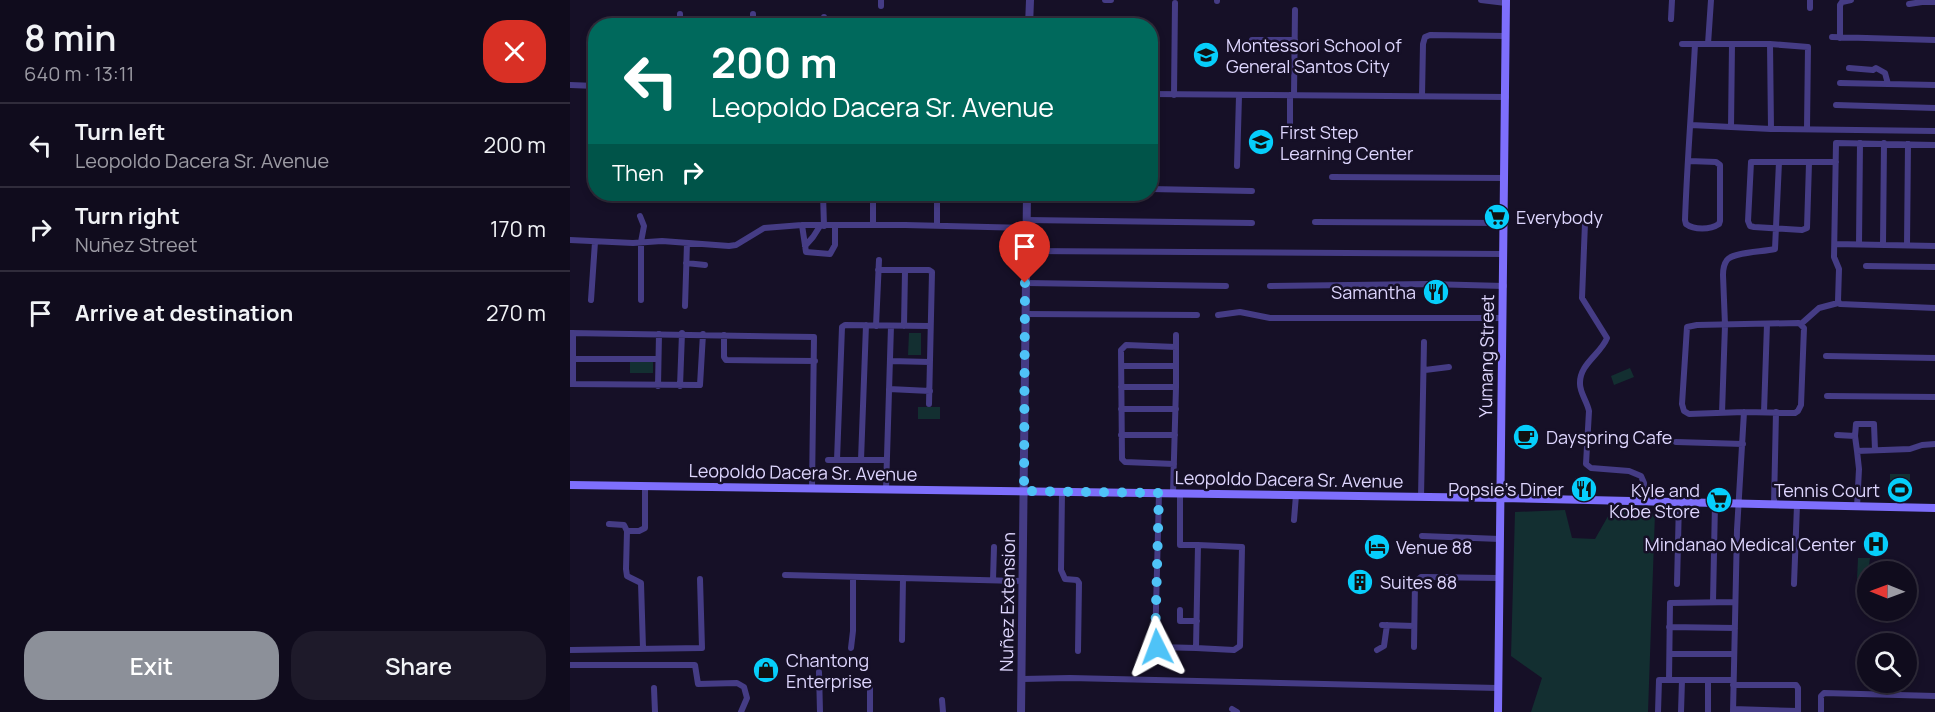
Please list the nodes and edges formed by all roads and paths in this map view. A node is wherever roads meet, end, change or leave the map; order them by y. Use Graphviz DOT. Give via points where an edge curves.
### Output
graph roads {
  1 [pos="1030,0"];
  2 [pos="1105,0"];
  3 [pos="1111,0"];
  4 [pos="1481,0"];
  5 [pos="1672,0"];
  6 [pos="1711,0"];
  7 [pos="1810,0"];
  8 [pos="1851,0"];
  9 [pos="1506,2"];
  10 [pos="1935,2"];
  11 [pos="1175,3"];
  12 [pos="1909,4"];
  13 [pos="1809,8"];
  14 [pos="1295,10"];
  15 [pos="680,14"];
  16 [pos="753,14"];
  17 [pos="680,18"];
  18 [pos="753,18"];
  19 [pos="1029,18"];
  20 [pos="1671,19"];
  21 [pos="1506,36"];
  22 [pos="1832,37"];
  23 [pos="1840,38"];
  24 [pos="1252,40"];
  25 [pos="1295,40"];
  26 [pos="1935,40"];
  27 [pos="1682,44"];
  28 [pos="1695,44"];
  29 [pos="1708,44"];
  30 [pos="1731,44"];
  31 [pos="1770,44"];
  32 [pos="1850,68"];
  33 [pos="1840,82"];
  34 [pos="1888,84"];
  35 [pos="570,85"];
  36 [pos="588,86"];
  37 [pos="1935,86"];
  38 [pos="1158,94"];
  39 [pos="1174,95"];
  40 [pos="1292,95"];
  41 [pos="1239,96"];
  42 [pos="1422,96"];
  43 [pos="1506,97"];
  44 [pos="1836,105"];
  45 [pos="1935,108"];
  46 [pos="1691,126"];
  47 [pos="1290,127"];
  48 [pos="1731,127"];
  49 [pos="1807,128"];
  50 [pos="1770,129"];
  51 [pos="1935,131"];
  52 [pos="1860,143"];
  53 [pos="1884,143"];
  54 [pos="1908,144"];
  55 [pos="1935,145"];
  56 [pos="1689,161"];
  57 [pos="1779,162"];
  58 [pos="1836,162"];
  59 [pos="1809,163"];
  60 [pos="1237,166"];
  61 [pos="1332,177"];
  62 [pos="1505,178"];
  63 [pos="1158,189"];
  64 [pos="1252,191"];
  65 [pos="823,201"];
  66 [pos="873,201"];
  67 [pos="937,201"];
  68 [pos="1027,201"];
  69 [pos="640,216"];
  70 [pos="1315,222"];
  71 [pos="1252,223"];
  72 [pos="1505,223"];
  73 [pos="1584,223"];
  74 [pos="1026,224"];
  75 [pos="802,225"];
  76 [pos="873,225"];
  77 [pos="937,225"];
  78 [pos="822,226"];
  79 [pos="835,226"];
  80 [pos="1776,228"];
  81 [pos="570,240"];
  82 [pos="595,242"];
  83 [pos="641,242"];
  84 [pos="687,243"];
  85 [pos="1835,244"];
  86 [pos="1859,244"];
  87 [pos="1883,244"];
  88 [pos="1907,245"];
  89 [pos="805,246"];
  90 [pos="1935,246"];
  91 [pos="1026,251"];
  92 [pos="1504,254"];
  93 [pos="879,260"];
  94 [pos="686,263"];
  95 [pos="705,265"];
  96 [pos="1866,266"];
  97 [pos="1935,267"];
  98 [pos="878,270"];
  99 [pos="905,271"];
  100 [pos="1025,283"];
  101 [pos="1226,286"];
  102 [pos="1270,286"];
  103 [pos="1504,286"];
  104 [pos="591,300"];
  105 [pos="641,300"];
  106 [pos="1838,303"];
  107 [pos="685,306"];
  108 [pos="1935,308"];
  109 [pos="1025,314"];
  110 [pos="1197,315"];
  111 [pos="1218,315"];
  112 [pos="1503,318"];
  113 [pos="1767,324"];
  114 [pos="1801,324"];
  115 [pos="1725,325"];
  116 [pos="866,326"];
  117 [pos="876,326"];
  118 [pos="891,326"];
  119 [pos="904,326"];
  120 [pos="930,326"];
  121 [pos="572,333"];
  122 [pos="682,333"];
  123 [pos="659,334"];
  124 [pos="703,334"];
  125 [pos="724,335"];
  126 [pos="1176,335"];
  127 [pos="1424,342"];
  128 [pos="1176,346"];
  129 [pos="1826,356"];
  130 [pos="573,358"];
  131 [pos="658,358"];
  132 [pos="1935,358"];
  133 [pos="815,361"];
  134 [pos="890,361"];
  135 [pos="930,362"];
  136 [pos="1122,366"];
  137 [pos="1176,366"];
  138 [pos="1449,368"];
  139 [pos="1425,370"];
  140 [pos="571,384"];
  141 [pos="658,386"];
  142 [pos="680,386"];
  143 [pos="1121,387"];
  144 [pos="1176,387"];
  145 [pos="889,389"];
  146 [pos="930,391"];
  147 [pos="1827,396"];
  148 [pos="1935,397"];
  149 [pos="929,404"];
  150 [pos="1121,409"];
  151 [pos="1176,409"];
  152 [pos="1744,412"];
  153 [pos="1764,412"];
  154 [pos="1776,412"];
  155 [pos="1722,413"];
  156 [pos="1121,435"];
  157 [pos="1175,435"];
  158 [pos="1837,435"];
  159 [pos="1855,435"];
  160 [pos="1676,442"];
  161 [pos="1743,444"];
  162 [pos="1935,444"];
  163 [pos="1875,450"];
  164 [pos="1857,451"];
  165 [pos="828,460"];
  166 [pos="837,460"];
  167 [pos="861,460"];
  168 [pos="887,460"];
  169 [pos="1174,464"];
  170 [pos="570,485"];
  171 [pos="645,486"];
  172 [pos="812,488"];
  173 [pos="886,489"];
  174 [pos="1024,491"];
  175 [pos="1062,492"];
  176 [pos="1159,493"];
  177 [pos="1176,494"];
  178 [pos="1296,495"];
  179 [pos="1421,497"];
  180 [pos="1500,498"];
  181 [pos="1643,501"];
  182 [pos="1679,502"];
  183 [pos="1715,503"];
  184 [pos="1738,504"];
  185 [pos="1774,504"];
  186 [pos="1797,505"];
  187 [pos="1857,507"];
  188 [pos="1935,508"];
  189 [pos="1294,520"];
  190 [pos="609,524"];
  191 [pos="627,531"];
  192 [pos="1422,536"];
  193 [pos="1500,539"];
  194 [pos="1198,545"];
  195 [pos="994,547"];
  196 [pos="785,575"];
  197 [pos="853,577"];
  198 [pos="903,578"];
  199 [pos="1499,578"];
  200 [pos="699,579"];
  201 [pos="993,580"];
  202 [pos="1022,581"];
  203 [pos="1677,584"];
  204 [pos="1794,584"];
  205 [pos="1713,602"];
  206 [pos="1735,602"];
  207 [pos="1180,610"];
  208 [pos="1197,621"];
  209 [pos="1414,626"];
  210 [pos="1669,627"];
  211 [pos="1735,628"];
  212 [pos="902,640"];
  213 [pos="1414,647"];
  214 [pos="642,648"];
  215 [pos="851,648"];
  216 [pos="1196,648"];
  217 [pos="570,650"];
  218 [pos="1377,650"];
  219 [pos="1078,651"];
  220 [pos="1670,654"];
  221 [pos="1734,654"];
  222 [pos="570,665"];
  223 [pos="819,672"];
  224 [pos="1498,676"];
  225 [pos="1022,679"];
  226 [pos="1669,680"];
  227 [pos="1682,680"];
  228 [pos="1708,681"];
  229 [pos="870,683"];
  230 [pos="1733,683"];
  231 [pos="1487,687"];
  232 [pos="654,688"];
  233 [pos="1498,688"];
  234 [pos="1935,696"];
  235 [pos="942,700"];
  236 [pos="1733,711"];
  237 [pos="655,712"];
  238 [pos="741,712"];
  239 [pos="820,712"];
  240 [pos="870,712"];
  241 [pos="943,712"];
  242 [pos="1021,712"];
  243 [pos="1498,712"];
  244 [pos="1658,712"];
  245 [pos="1681,712"];
  246 [pos="1707,712"];
  247 [pos="1798,712"];
  248 [pos="1821,712"];
  1 -- 19 [label="street"];
  2 -- 3 [label="street"];
  4 -- 9 [label="street"];
  5 -- 20 [label="street"];
  6 -- 29 [label="street"];
  7 -- 13 [label="street"];
  8 -- 23 [label="street" via="1840,4"];
  9 -- 21 [label="main road, Yumang Street"];
  10 -- 12 [label="street"];
  11 -- 39 [label="street"];
  14 -- 25 [label="street"];
  15 -- 17 [label="street"];
  16 -- 18 [label="street"];
  21 -- 42 [label="street" via="1425,37"];
  21 -- 43 [label="main road, Yumang Street"];
  22 -- 23 [label="street"];
  23 -- 26 [label="street"];
  24 -- 25 [label="street"];
  25 -- 40 [label="street"];
  27 -- 28 [label="street"];
  28 -- 29 [label="street"];
  28 -- 46 [label="street"];
  29 -- 30 [label="street"];
  30 -- 31 [label="street"];
  30 -- 48 [label="street"];
  31 -- 49 [label="street" via="1808,47"];
  31 -- 50 [label="street"];
  32 -- 34 [label="street" via="1876,68 1885,73"];
  33 -- 34 [label="street"];
  34 -- 37 [label="street"];
  35 -- 36 [label="street"];
  38 -- 39 [label="street"];
  39 -- 41 [label="street"];
  40 -- 41 [label="street"];
  40 -- 42 [label="street"];
  40 -- 47 [label="street"];
  41 -- 60 [label="street"];
  42 -- 43 [label="street"];
  43 -- 62 [label="main road, Yumang Street"];
  44 -- 45 [label="street"];
  46 -- 48 [label="street"];
  46 -- 56 [label="street"];
  48 -- 50 [label="street"];
  49 -- 50 [label="street"];
  49 -- 51 [label="street"];
  52 -- 53 [label="street"];
  52 -- 58 [label="street" via="1836,143"];
  52 -- 86 [label="street"];
  53 -- 54 [label="street"];
  53 -- 87 [label="street"];
  54 -- 55 [label="street"];
  54 -- 88 [label="street"];
  56 -- 56 [label="street" via="1720,165 1720,221 1713,228 1686,224"];
  57 -- 59 [label="street"];
  57 -- 80 [label="street"];
  57 -- 80 [label="street" via="1752,161 1749,167 1749,223 1754,227"];
  58 -- 59 [label="street"];
  58 -- 85 [label="street"];
  59 -- 80 [label="street" via="1807,227"];
  61 -- 62 [label="street"];
  62 -- 72 [label="main road, Yumang Street"];
  63 -- 64 [label="street"];
  65 -- 78 [label="street"];
  66 -- 76 [label="street"];
  67 -- 77 [label="street"];
  68 -- 74 [label="street, Nuñez Extension"];
  69 -- 83 [label="street" via="644,226"];
  70 -- 72 [label="street"];
  71 -- 74 [label="street"];
  72 -- 92 [label="main road, Yumang Street"];
  73 -- 181 [label="street" via="1582,298 1606,338 1580,380 1588,411 1587,464 1591,468 1629,471 1641,476"];
  74 -- 77 [label="street"];
  74 -- 91 [label="street, Nuñez Extension"];
  75 -- 78 [label="street"];
  75 -- 84 [label="street" via="764,228 736,246"];
  75 -- 89 [label="street"];
  76 -- 77 [label="street"];
  76 -- 79 [label="street"];
  78 -- 79 [label="street"];
  78 -- 89 [label="street"];
  79 -- 89 [label="street" via="831,253 809,253"];
  80 -- 115 [label="street" via="1775,249 1733,255 1726,261"];
  81 -- 82 [label="street"];
  82 -- 83 [label="street"];
  82 -- 104 [label="street"];
  83 -- 84 [label="street"];
  83 -- 105 [label="street"];
  84 -- 94 [label="street"];
  85 -- 86 [label="street"];
  85 -- 106 [label="street"];
  86 -- 87 [label="street"];
  87 -- 88 [label="street"];
  88 -- 90 [label="street"];
  91 -- 92 [label="street"];
  91 -- 100 [label="street, Nuñez Extension"];
  92 -- 103 [label="main road, Yumang Street"];
  93 -- 98 [label="street"];
  94 -- 95 [label="street"];
  94 -- 107 [label="street"];
  96 -- 97 [label="street"];
  98 -- 99 [label="street"];
  98 -- 117 [label="street"];
  99 -- 119 [label="street"];
  99 -- 120 [label="street" via="932,272"];
  100 -- 101 [label="street"];
  100 -- 109 [label="street, Nuñez Extension"];
  102 -- 103 [label="street"];
  103 -- 112 [label="main road, Yumang Street"];
  106 -- 108 [label="street"];
  106 -- 114 [label="street" via="1819,308"];
  109 -- 110 [label="street"];
  109 -- 174 [label="street, Nuñez Extension"];
  111 -- 112 [label="street" via="1240,312 1270,318"];
  112 -- 180 [label="main road, Yumang Street"];
  113 -- 114 [label="street"];
  113 -- 115 [label="street"];
  113 -- 153 [label="street"];
  114 -- 154 [label="street" via="1804,328 1800,408 1795,413"];
  115 -- 155 [label="street"];
  115 -- 155 [label="street" via="1687,327 1682,408 1687,413"];
  116 -- 117 [label="street"];
  116 -- 166 [label="street" via="841,328"];
  116 -- 167 [label="street"];
  117 -- 118 [label="street"];
  118 -- 119 [label="street"];
  118 -- 134 [label="street"];
  119 -- 120 [label="street"];
  120 -- 135 [label="street"];
  121 -- 123 [label="street"];
  121 -- 130 [label="street"];
  122 -- 123 [label="street"];
  122 -- 124 [label="street"];
  122 -- 142 [label="street"];
  123 -- 131 [label="street"];
  124 -- 125 [label="street"];
  124 -- 142 [label="street" via="700,383"];
  125 -- 133 [label="street" via="726,360"];
  125 -- 133 [label="street" via="812,336"];
  126 -- 128 [label="street"];
  127 -- 139 [label="street"];
  128 -- 136 [label="street" via="1126,345 1121,350"];
  128 -- 137 [label="street"];
  129 -- 132 [label="street"];
  130 -- 131 [label="street"];
  130 -- 140 [label="street"];
  131 -- 141 [label="street"];
  133 -- 172 [label="street"];
  134 -- 135 [label="street"];
  134 -- 145 [label="street"];
  135 -- 146 [label="street"];
  136 -- 137 [label="street"];
  136 -- 143 [label="street"];
  137 -- 144 [label="street"];
  138 -- 139 [label="street"];
  139 -- 179 [label="street"];
  140 -- 141 [label="street"];
  141 -- 142 [label="street"];
  143 -- 144 [label="street"];
  143 -- 150 [label="street"];
  144 -- 151 [label="street"];
  145 -- 146 [label="street"];
  145 -- 168 [label="street"];
  146 -- 149 [label="street"];
  147 -- 148 [label="street"];
  150 -- 151 [label="street"];
  150 -- 156 [label="street"];
  151 -- 157 [label="street"];
  152 -- 153 [label="street"];
  152 -- 155 [label="street"];
  152 -- 161 [label="street"];
  153 -- 154 [label="street"];
  154 -- 185 [label="street"];
  156 -- 157 [label="street"];
  156 -- 169 [label="street" via="1121,456 1125,462"];
  157 -- 169 [label="street"];
  158 -- 159 [label="street"];
  159 -- 163 [label="street" via="1856,424 1874,424"];
  159 -- 164 [label="street"];
  160 -- 161 [label="street"];
  161 -- 184 [label="street"];
  162 -- 163 [label="street"];
  163 -- 164 [label="street"];
  164 -- 187 [label="street"];
  165 -- 166 [label="street"];
  166 -- 167 [label="street"];
  167 -- 168 [label="street"];
  168 -- 173 [label="street"];
  169 -- 177 [label="street"];
  170 -- 171 [label="main road, Leopoldo Dacera Sr. Avenue"];
  171 -- 172 [label="main road, Leopoldo Dacera Sr. Avenue"];
  171 -- 191 [label="street" via="645,528"];
  172 -- 173 [label="main road, Leopoldo Dacera Sr. Avenue"];
  173 -- 174 [label="main road, Leopoldo Dacera Sr. Avenue"];
  174 -- 175 [label="main road, Leopoldo Dacera Sr. Avenue"];
  174 -- 202 [label="street, Nuñez Extension"];
  175 -- 176 [label="main road, Leopoldo Dacera Sr. Avenue"];
  175 -- 219 [label="street" via="1061,570 1065,579 1079,583"];
  176 -- 177 [label="main road, Leopoldo Dacera Sr. Avenue"];
  176 -- 216 [label="street" via="1155,646"];
  177 -- 178 [label="main road, Leopoldo Dacera Sr. Avenue"];
  177 -- 194 [label="street" via="1180,545"];
  178 -- 179 [label="main road, Leopoldo Dacera Sr. Avenue"];
  178 -- 189 [label="street"];
  179 -- 180 [label="main road, Leopoldo Dacera Sr. Avenue"];
  180 -- 181 [label="main road, Leopoldo Dacera Sr. Avenue"];
  180 -- 193 [label="main road, Yumang Street"];
  181 -- 182 [label="main road, Leopoldo Dacera Sr. Avenue"];
  182 -- 183 [label="main road, Leopoldo Dacera Sr. Avenue"];
  182 -- 203 [label="street"];
  183 -- 184 [label="main road, Leopoldo Dacera Sr. Avenue"];
  183 -- 205 [label="street"];
  184 -- 185 [label="main road, Leopoldo Dacera Sr. Avenue"];
  184 -- 206 [label="street"];
  185 -- 186 [label="main road, Leopoldo Dacera Sr. Avenue"];
  186 -- 187 [label="main road, Leopoldo Dacera Sr. Avenue"];
  186 -- 204 [label="street"];
  187 -- 188 [label="main road, Leopoldo Dacera Sr. Avenue"];
  190 -- 191 [label="street" via="624,525"];
  191 -- 214 [label="street" via="626,573 641,583"];
  192 -- 193 [label="street"];
  193 -- 199 [label="main road, Yumang Street"];
  194 -- 208 [label="street"];
  194 -- 216 [label="street" via="1242,547 1240,645 1234,650"];
  195 -- 201 [label="street"];
  196 -- 197 [label="street"];
  197 -- 198 [label="street"];
  197 -- 215 [label="street"];
  198 -- 201 [label="street"];
  198 -- 212 [label="street"];
  199 -- 209 [label="street" via="1421,577 1415,582"];
  199 -- 224 [label="main road, Yumang Street"];
  200 -- 214 [label="street" via="702,648"];
  201 -- 202 [label="street"];
  202 -- 225 [label="street, Nuñez Extension"];
  205 -- 206 [label="street"];
  205 -- 210 [label="street" via="1671,602"];
  206 -- 211 [label="street"];
  207 -- 208 [label="street" via="1180,621"];
  208 -- 216 [label="street"];
  209 -- 213 [label="street"];
  209 -- 218 [label="street" via="1385,625 1384,646"];
  210 -- 211 [label="street"];
  210 -- 220 [label="street"];
  211 -- 221 [label="street"];
  214 -- 217 [label="street"];
  220 -- 221 [label="street"];
  220 -- 226 [label="street"];
  221 -- 230 [label="street"];
  222 -- 238 [label="street" via="695,665 698,684 737,683 744,687 747,698"];
  223 -- 239 [label="street"];
  224 -- 231 [label="street"];
  224 -- 233 [label="main road, Yumang Street"];
  225 -- 231 [label="street"];
  225 -- 242 [label="street, Nuñez Extension"];
  226 -- 227 [label="street"];
  226 -- 244 [label="street" via="1659,682"];
  227 -- 228 [label="street"];
  227 -- 245 [label="street"];
  228 -- 230 [label="street"];
  228 -- 246 [label="street"];
  229 -- 240 [label="street"];
  230 -- 236 [label="street"];
  230 -- 247 [label="street" via="1796,685"];
  231 -- 233 [label="street"];
  232 -- 237 [label="street"];
  233 -- 243 [label="main road, Yumang Street"];
  234 -- 248 [label="street" via="1824,693"];
  235 -- 241 [label="street"];
  236 -- 247 [label="street"];
}
